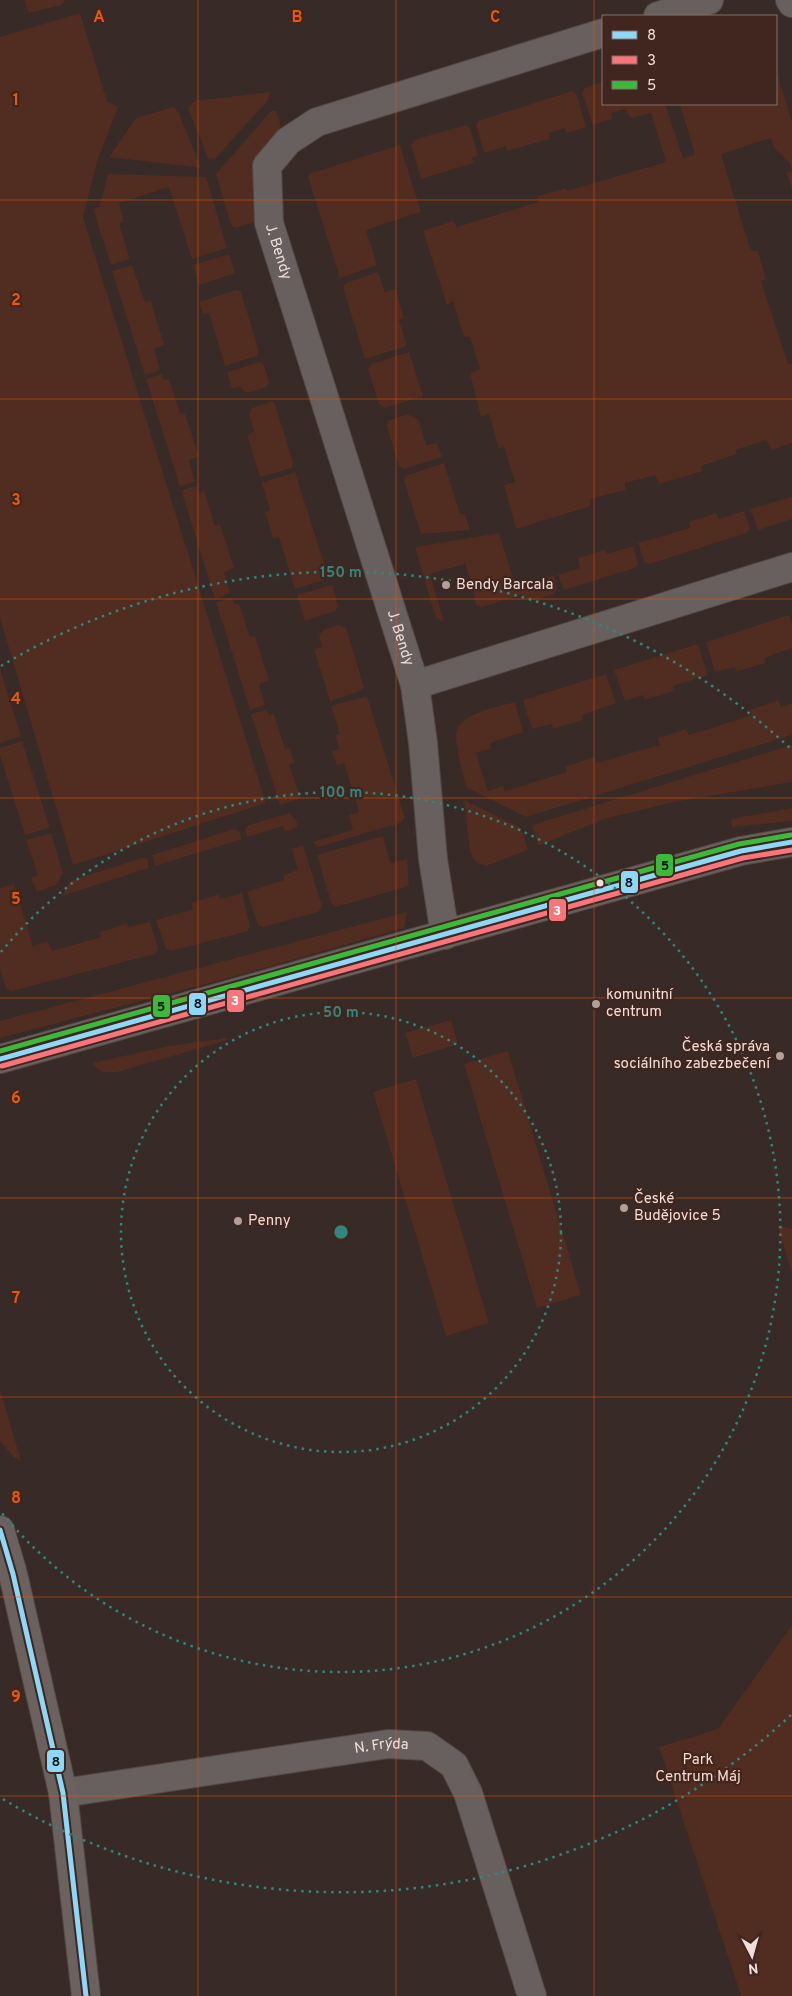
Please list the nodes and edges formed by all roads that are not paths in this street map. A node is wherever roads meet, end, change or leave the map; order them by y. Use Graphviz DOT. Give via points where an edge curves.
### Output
graph roads {
  1 [pos="709,0"];
  2 [pos="661,15"];
  3 [pos="602,33"];
  4 [pos="792,567"];
  5 [pos="415,685"];
  6 [pos="792,842"];
  7 [pos="445,934"];
  8 [pos="0,1059"];
  9 [pos="0,1530"];
  10 [pos="63,1793"];
  11 [pos="86,1996"];
  12 [pos="532,1996"];
  1 -- 2 [label="street"];
  3 -- 5 [label="street, J. Bendy" via="317,122 288,141 267,166 269,223"];
  4 -- 5 [label="street, J. Bendy"];
  5 -- 7 [label="street, J. Bendy" via="424,743 433,858"];
  6 -- 7 [label="street" via="741,851"];
  7 -- 8 [label="street"];
  9 -- 10 [label="street"];
  10 -- 11 [label="street"];
  10 -- 12 [label="street, N. Frýda" via="396,1744 426,1746 454,1765 468,1792"];
}
